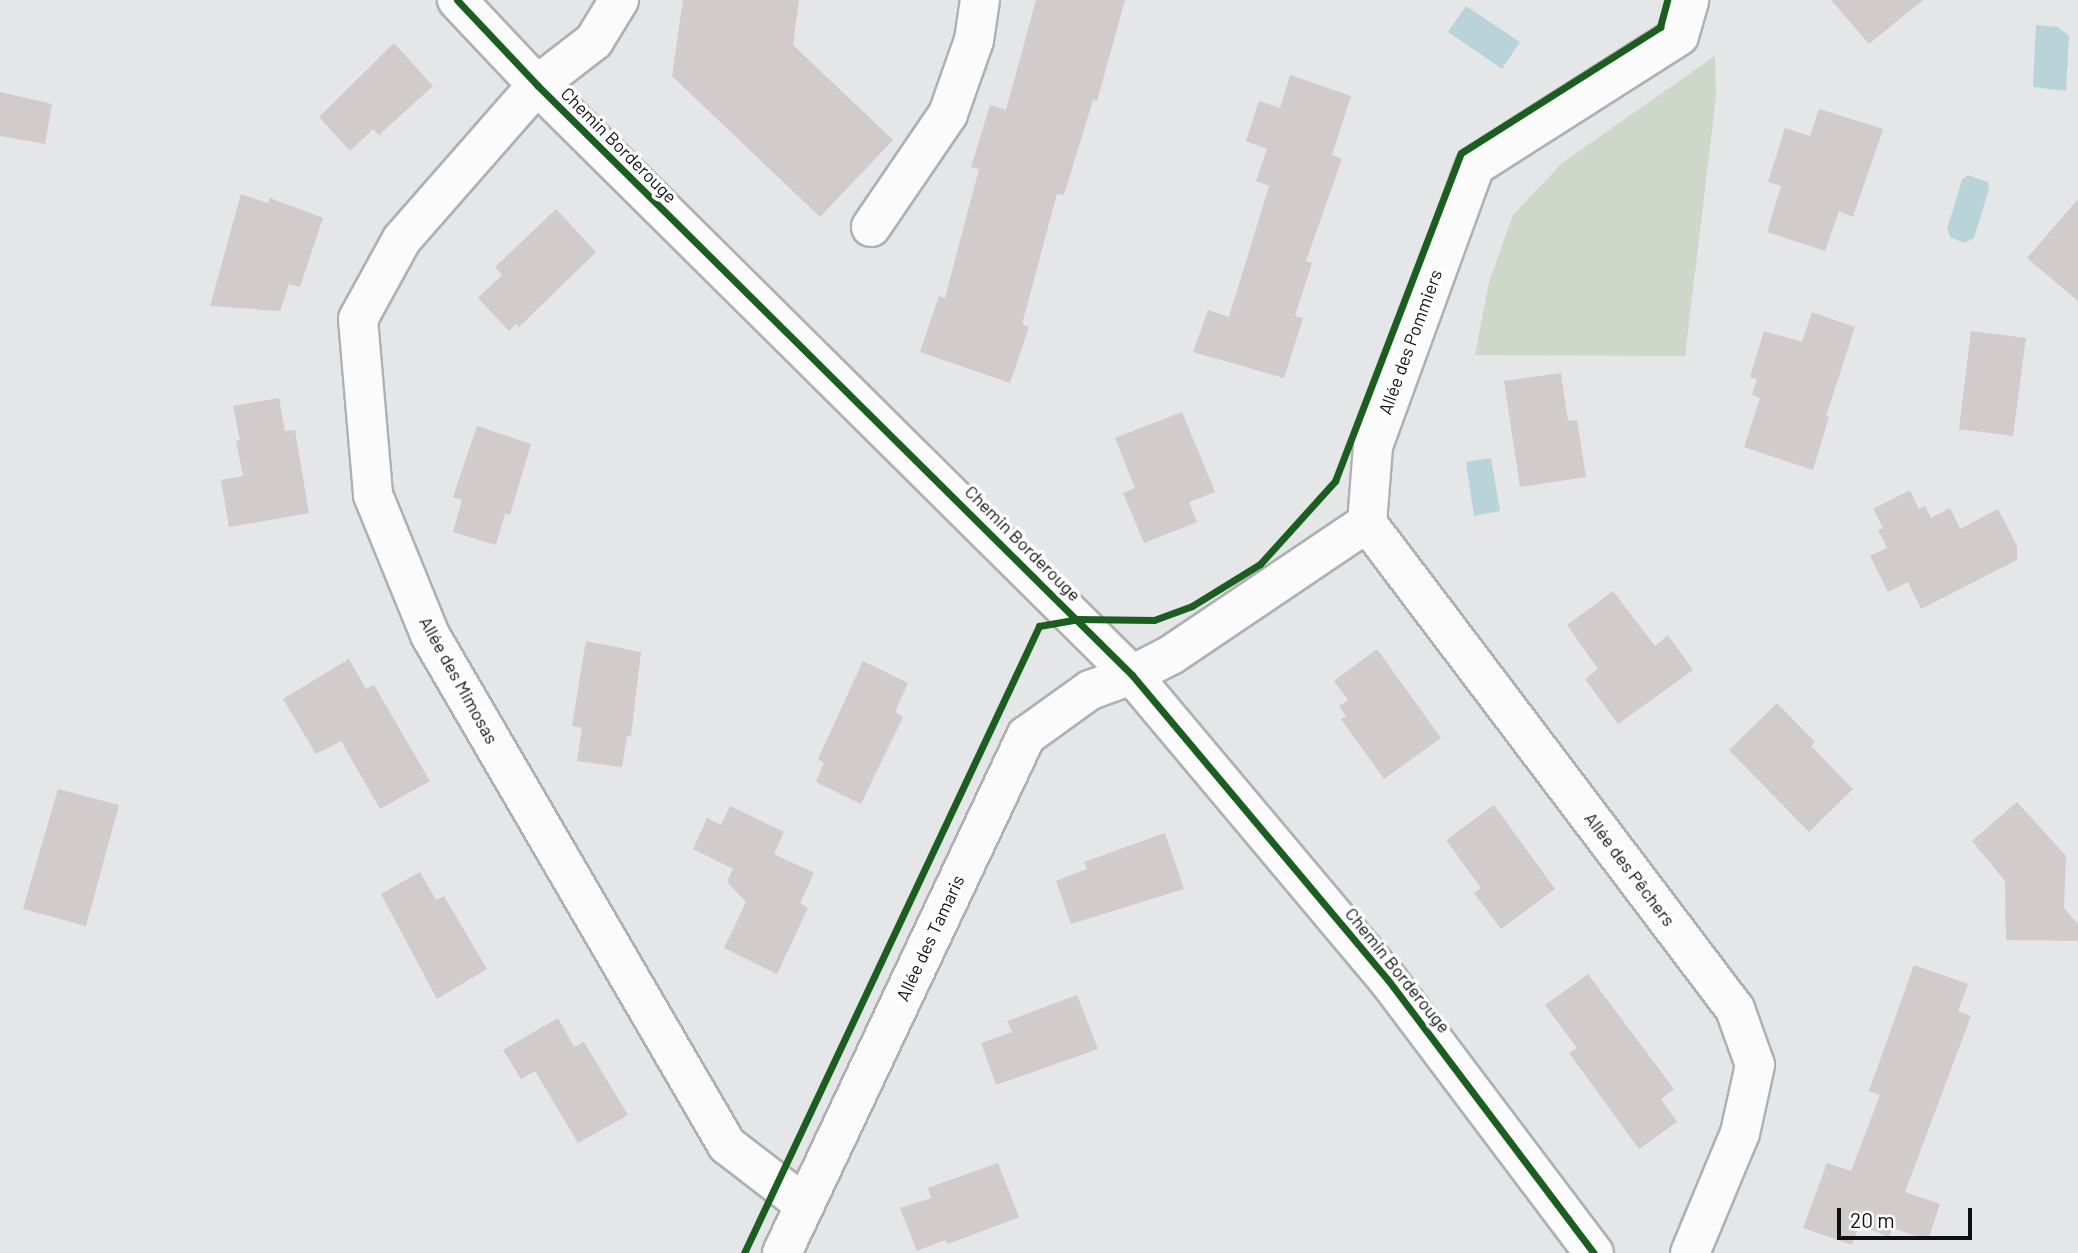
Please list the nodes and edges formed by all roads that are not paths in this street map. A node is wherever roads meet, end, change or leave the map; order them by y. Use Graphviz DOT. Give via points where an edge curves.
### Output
graph roads {
  1 [pos="457,0"];
  2 [pos="619,0"];
  3 [pos="980,0"];
  4 [pos="1689,0"];
  5 [pos="537,85"];
  6 [pos="872,227"];
  7 [pos="1367,523"];
  8 [pos="1132,675"];
  9 [pos="805,1205"];
  10 [pos="782,1253"];
  11 [pos="1594,1253"];
  12 [pos="1690,1253"];
  1 -- 5 [label="street, Chemin Borderouge"];
  2 -- 5 [label="street, Allée des Mimosas" via="594,41"];
  3 -- 6 [label="street" via="974,40 948,114"];
  4 -- 7 [label="street, Allée des Pommiers" via="1679,36 1475,166 1373,446"];
  5 -- 8 [label="street, Chemin Borderouge"];
  5 -- 9 [label="street, Allée des Mimosas" via="402,239 358,319 373,495 430,635 727,1145"];
  7 -- 8 [label="street" via="1171,655"];
  7 -- 12 [label="street, Allée des Pêchers" via="1735,1009 1755,1065 1740,1133"];
  8 -- 9 [label="street, Allée des Tamaris" via="1090,690 1026,736"];
  8 -- 11 [label="street, Chemin Borderouge" via="1388,980"];
  9 -- 10 [label="street, Allée des Tamaris"];
}
